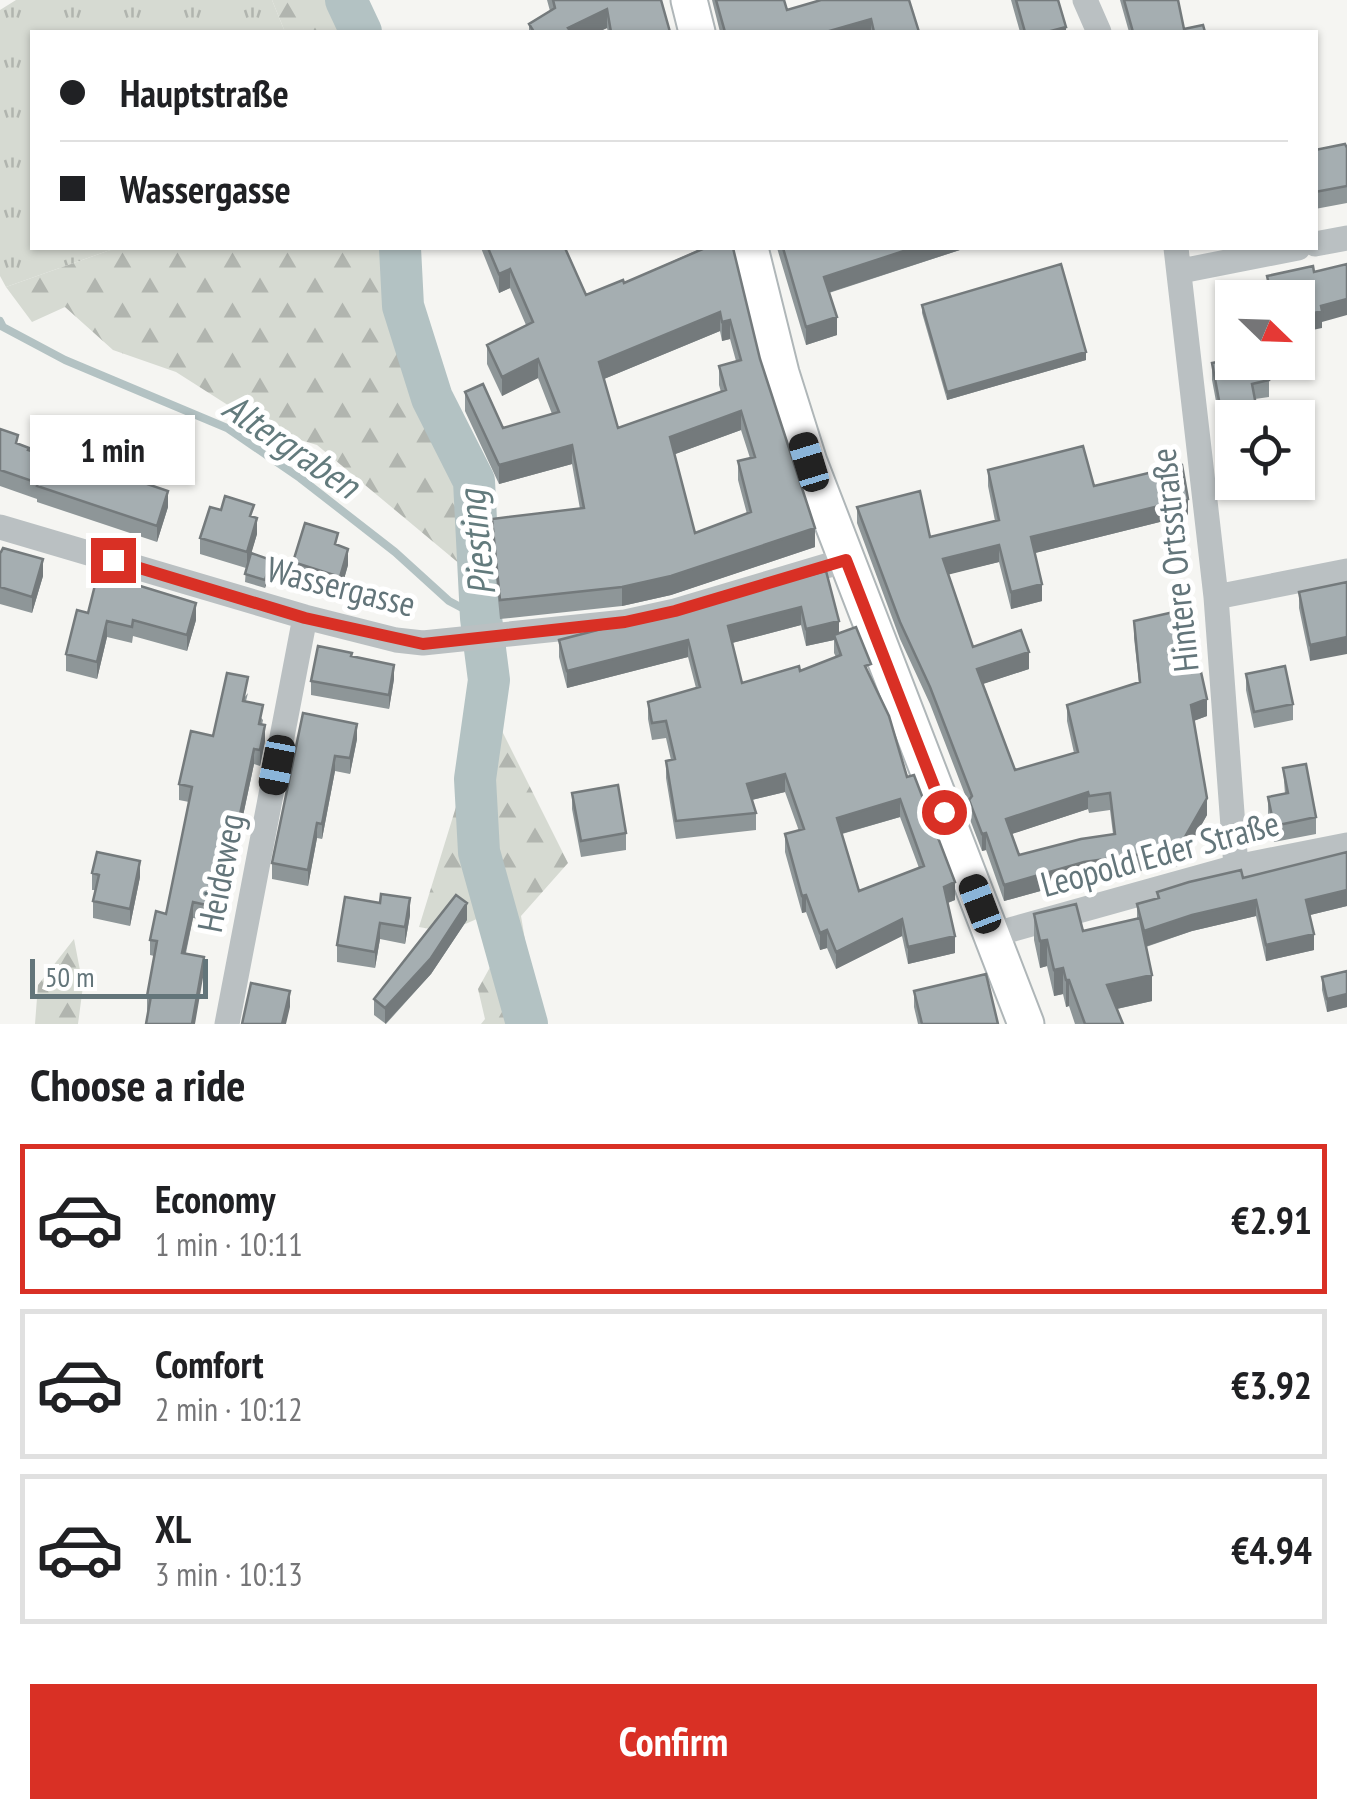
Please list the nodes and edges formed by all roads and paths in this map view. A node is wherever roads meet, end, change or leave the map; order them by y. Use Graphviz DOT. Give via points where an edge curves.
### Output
graph roads {
  1 [pos="689,0"];
  2 [pos="1085,0"];
  3 [pos="696,30"];
  4 [pos="1098,30"];
  5 [pos="1347,238"];
  6 [pos="1318,243"];
  7 [pos="750,250"];
  8 [pos="1276,250"];
  9 [pos="1178,259"];
  10 [pos="0,526"];
  11 [pos="846,560"];
  12 [pos="1347,570"];
  13 [pos="1216,597"];
  14 [pos="305,618"];
  15 [pos="1347,845"];
  16 [pos="1236,867"];
  17 [pos="992,935"];
  18 [pos="228,1024"];
  19 [pos="1026,1024"];
  1 -- 3 [label="main road"];
  2 -- 4 [label="street"];
  5 -- 6 [label="street"];
  7 -- 11 [label="main road" via="781,373"];
  8 -- 9 [label="street"];
  9 -- 13 [label="street, Hintere Ortsstraße"];
  10 -- 14 [label="street, Wassergasse"];
  11 -- 14 [label="street, Wassergasse" via="642,619 508,636 396,640"];
  11 -- 17 [label="main road"];
  12 -- 13 [label="street"];
  13 -- 16 [label="street, Hintere Ortsstraße"];
  14 -- 18 [label="street, Heideweg"];
  15 -- 16 [label="street, Leopold Eder Straße"];
  16 -- 17 [label="street, Leopold Eder Straße"];
  17 -- 19 [label="main road"];
}
